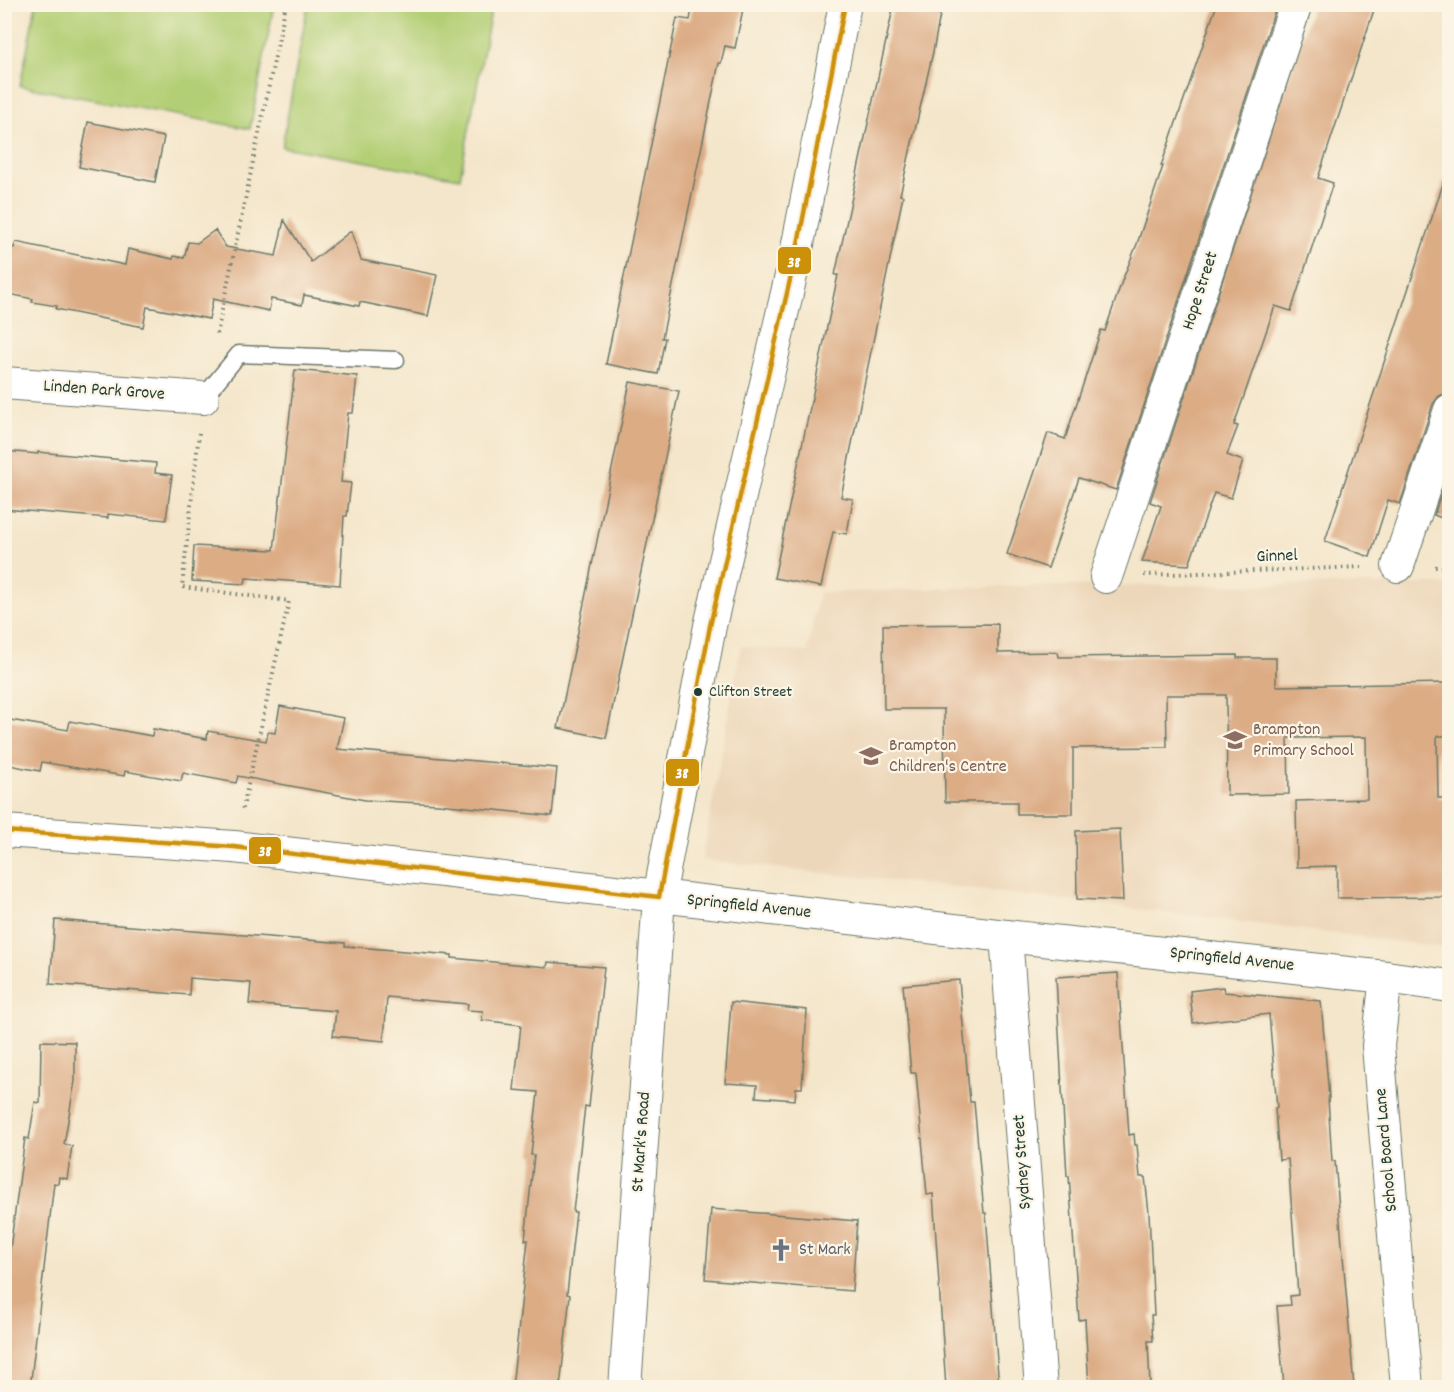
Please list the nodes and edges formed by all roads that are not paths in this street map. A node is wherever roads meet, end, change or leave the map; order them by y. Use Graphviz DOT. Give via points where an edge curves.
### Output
graph roads {
  1 [pos="845,4"];
  2 [pos="1296,4"];
  3 [pos="396,360"];
  4 [pos="4,383"];
  5 [pos="203,398"];
  6 [pos="1449,410"];
  7 [pos="1398,566"];
  8 [pos="1106,577"];
  9 [pos="6,840"];
  10 [pos="659,897"];
  11 [pos="1006,936"];
  12 [pos="1386,976"];
  13 [pos="1449,986"];
  14 [pos="625,1388"];
  15 [pos="1041,1388"];
  16 [pos="1407,1388"];
  1 -- 10 [label="street" via="796,254 710,626"];
  2 -- 8 [label="street, Hope Street"];
  3 -- 5 [label="lane" via="239,354"];
  4 -- 5 [label="street, Linden Park Grove"];
  6 -- 7 [label="street"];
  9 -- 10 [label="street, Springfield Avenue" via="234,848"];
  10 -- 11 [label="street, Springfield Avenue"];
  10 -- 14 [label="street, St Mark's Road"];
  11 -- 12 [label="street, Springfield Avenue"];
  11 -- 15 [label="street, Sydney Street"];
  12 -- 13 [label="street"];
  12 -- 16 [label="street, School Board Lane" via="1378,1046"];
}
